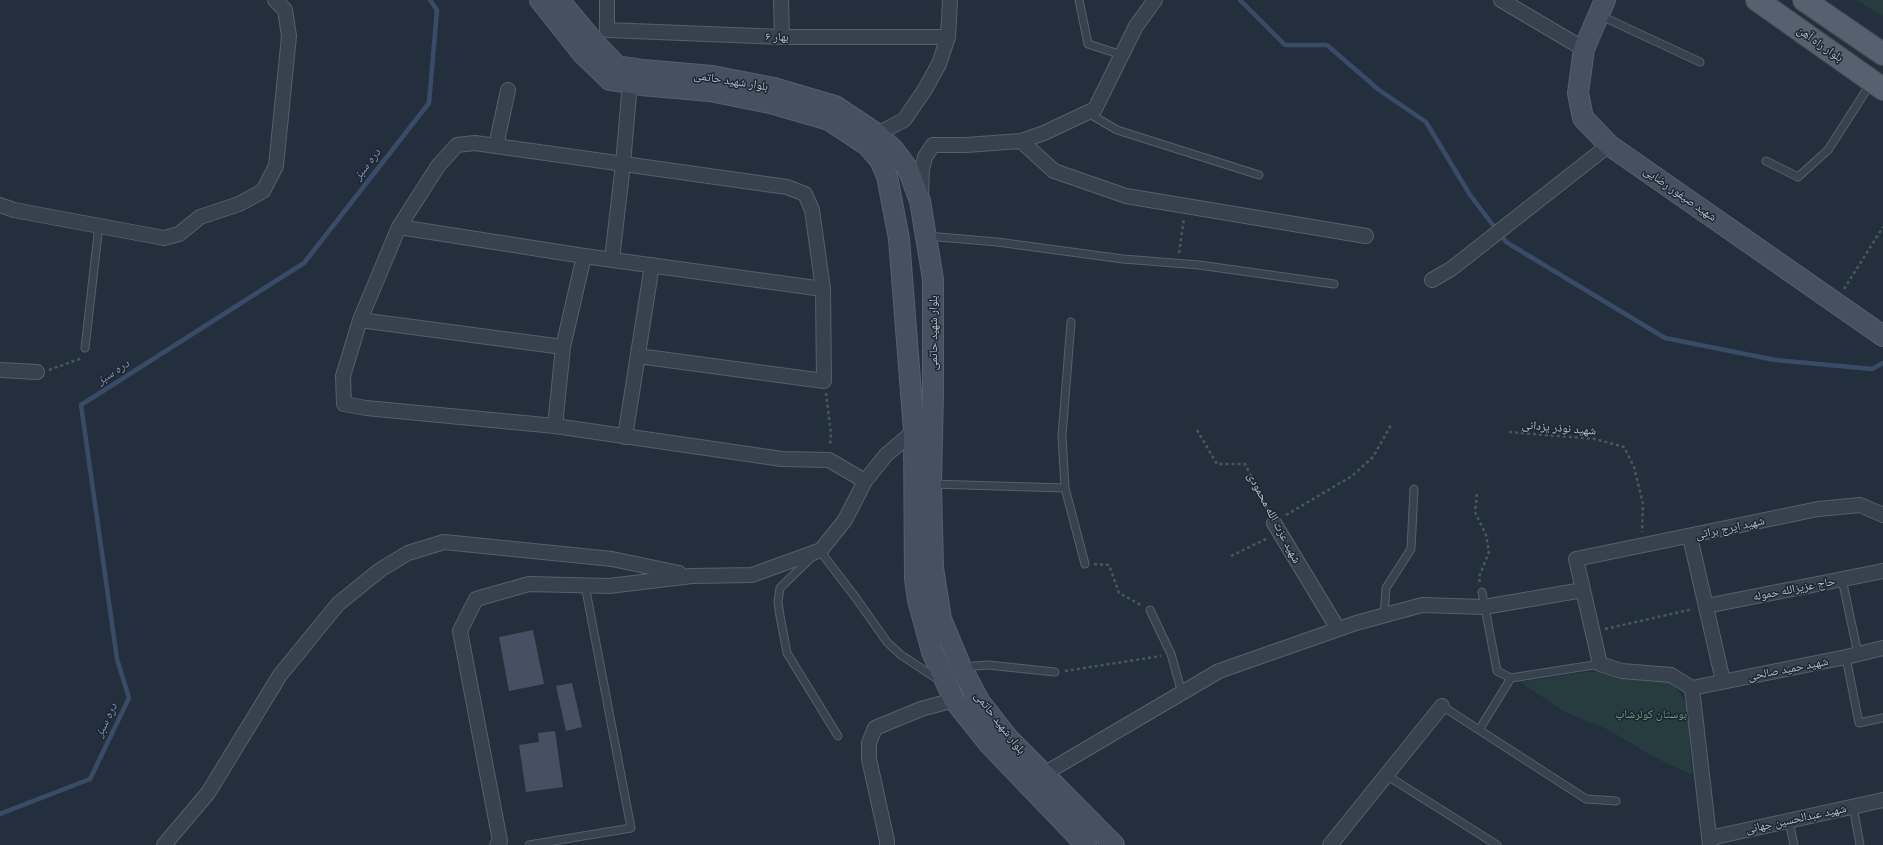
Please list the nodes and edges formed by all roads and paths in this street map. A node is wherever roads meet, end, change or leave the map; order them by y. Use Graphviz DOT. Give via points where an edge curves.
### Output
graph roads {
  1 [pos="275,0"];
  2 [pos="540,0"];
  3 [pos="559,0"];
  4 [pos="607,0"];
  5 [pos="781,0"];
  6 [pos="950,0"];
  7 [pos="1078,0"];
  8 [pos="1154,0"];
  9 [pos="1501,0"];
  10 [pos="1758,0"];
  11 [pos="1804,0"];
  12 [pos="1602,7"];
  13 [pos="600,36"];
  14 [pos="782,37"];
  15 [pos="948,37"];
  16 [pos="1584,49"];
  17 [pos="1883,54"];
  18 [pos="1122,55"];
  19 [pos="1700,62"];
  20 [pos="630,83"];
  21 [pos="1878,85"];
  22 [pos="508,90"];
  23 [pos="1088,113"];
  24 [pos="878,134"];
  25 [pos="1021,141"];
  26 [pos="1609,145"];
  27 [pos="496,146"];
  28 [pos="1766,161"];
  29 [pos="623,164"];
  30 [pos="1259,175"];
  31 [pos="920,202"];
  32 [pos="0,205"];
  33 [pos="1186,207"];
  34 [pos="99,225"];
  35 [pos="399,227"];
  36 [pos="1883,227"];
  37 [pos="926,236"];
  38 [pos="1366,236"];
  39 [pos="584,256"];
  40 [pos="612,259"];
  41 [pos="1178,263"];
  42 [pos="652,265"];
  43 [pos="1432,280"];
  44 [pos="1334,284"];
  45 [pos="823,289"];
  46 [pos="1835,303"];
  47 [pos="360,320"];
  48 [pos="1071,322"];
  49 [pos="1883,336"];
  50 [pos="563,347"];
  51 [pos="85,348"];
  52 [pos="638,356"];
  53 [pos="0,370"];
  54 [pos="37,372"];
  55 [pos="824,381"];
  56 [pos="1392,423"];
  57 [pos="556,426"];
  58 [pos="1198,430"];
  59 [pos="923,432"];
  60 [pos="1509,432"];
  61 [pos="625,437"];
  62 [pos="829,460"];
  63 [pos="866,481"];
  64 [pos="931,484"];
  65 [pos="1065,488"];
  66 [pos="1414,489"];
  67 [pos="1477,494"];
  68 [pos="1883,515"];
  69 [pos="1277,527"];
  70 [pos="1690,537"];
  71 [pos="1642,546"];
  72 [pos="821,550"];
  73 [pos="1231,556"];
  74 [pos="1085,564"];
  75 [pos="1883,571"];
  76 [pos="692,576"];
  77 [pos="1842,579"];
  78 [pos="586,585"];
  79 [pos="1583,590"];
  80 [pos="1482,592"];
  81 [pos="1706,606"];
  82 [pos="1484,607"];
  83 [pos="1150,610"];
  84 [pos="1384,615"];
  85 [pos="1338,629"];
  86 [pos="1592,632"];
  87 [pos="1883,648"];
  88 [pos="1171,654"];
  89 [pos="1852,656"];
  90 [pos="1600,664"];
  91 [pos="961,667"];
  92 [pos="1055,672"];
  93 [pos="1511,678"];
  94 [pos="1723,681"];
  95 [pos="1692,688"];
  96 [pos="951,693"];
  97 [pos="1182,693"];
  98 [pos="1442,706"];
  99 [pos="1883,718"];
  100 [pos="1479,730"];
  101 [pos="838,736"];
  102 [pos="1386,775"];
  103 [pos="1035,779"];
  104 [pos="1883,800"];
  105 [pos="1616,801"];
  106 [pos="1853,806"];
  107 [pos="1789,821"];
  108 [pos="1710,841"];
  109 [pos="501,844"];
  110 [pos="164,845"];
  111 [pos="529,845"];
  112 [pos="887,845"];
  113 [pos="1086,845"];
  114 [pos="1114,845"];
  115 [pos="1330,845"];
  116 [pos="1497,845"];
  117 [pos="1794,845"];
  118 [pos="1860,845"];
  1 -- 34 [label="street" via="286,10 290,36 276,166 263,190 239,204 200,217 179,234 164,238"];
  2 -- 20 [label="main road, بلوار شهید حاتمی" via="582,52 610,80"];
  3 -- 13 [label="main road, بلوار شهید حاتمی"];
  4 -- 13 [label="street"];
  5 -- 14 [label="street"];
  6 -- 15 [label="street"];
  7 -- 18 [label="lane" via="1088,44"];
  8 -- 18 [label="street" via="1136,26"];
  9 -- 16 [label="street"];
  10 -- 21 [label="main road, بلوار راه آهن"];
  11 -- 17 [label="main road"];
  12 -- 16 [label="main road, شهید صیفور رضایی"];
  12 -- 19 [label="lane"];
  13 -- 14 [label="street, بهار ۶"];
  13 -- 24 [label="main road, بلوار شهید حاتمی" via="617,66 712,76 774,88 835,106"];
  14 -- 15 [label="street, بهار ۶"];
  15 -- 24 [label="street" via="939,64 904,120"];
  16 -- 26 [label="main road, شهید صیفور رضایی" via="1578,93 1584,118"];
  18 -- 23 [label="street" via="1095,109"];
  20 -- 29 [label="street"];
  20 -- 59 [label="main road, بلوار شهید حاتمی" via="710,91 770,103 829,120 867,145 880,160 887,176 899,239"];
  21 -- 28 [label="lane" via="1828,150 1798,177"];
  22 -- 27 [label="street"];
  23 -- 25 [label="street"];
  23 -- 30 [label="lane" via="1116,130"];
  24 -- 31 [label="main road, بلوار شهید حاتمی" via="908,169"];
  25 -- 31 [label="street" via="933,145 925,157 922,169"];
  25 -- 33 [label="street" via="1054,171 1126,196"];
  26 -- 43 [label="street" via="1512,223 1451,269"];
  26 -- 46 [label="main road, شهید صیفور رضایی"];
  27 -- 29 [label="street"];
  27 -- 35 [label="street" via="475,143 457,145 438,166"];
  29 -- 40 [label="street"];
  29 -- 45 [label="street" via="787,187 805,194 812,210"];
  31 -- 37 [label="main road, بلوار شهید حاتمی"];
  32 -- 34 [label="street" via="14,210"];
  33 -- 38 [label="street"];
  33 -- 41 [label="path"];
  34 -- 51 [label="lane"];
  35 -- 39 [label="street"];
  35 -- 47 [label="street"];
  36 -- 46 [label="path"];
  37 -- 41 [label="lane"];
  37 -- 59 [label="main road, بلوار شهید حاتمی" via="933,279"];
  39 -- 40 [label="street"];
  39 -- 50 [label="street"];
  40 -- 42 [label="street"];
  41 -- 44 [label="lane"];
  42 -- 45 [label="street"];
  42 -- 52 [label="street"];
  45 -- 55 [label="street"];
  46 -- 49 [label="main road, شهید صیفور رضایی"];
  47 -- 50 [label="street"];
  47 -- 57 [label="street" via="343,376 344,404"];
  48 -- 65 [label="lane" via="1062,436"];
  50 -- 57 [label="street"];
  51 -- 54 [label="path" via="82,358"];
  52 -- 55 [label="street"];
  52 -- 61 [label="street"];
  53 -- 54 [label="street"];
  55 -- 62 [label="path" via="831,434"];
  56 -- 69 [label="path" via="1373,457 1352,476"];
  57 -- 61 [label="street"];
  58 -- 69 [label="path, شهید عزت الله محمودی" via="1217,464 1245,464"];
  59 -- 63 [label="street" via="886,455"];
  59 -- 64 [label="main road, بلوار شهید حاتمی"];
  59 -- 96 [label="main road, بلوار شهید حاتمی" via="915,579 932,652"];
  60 -- 71 [label="path, شهید نوذر یزدانی" via="1594,439 1624,447 1634,467 1643,504"];
  61 -- 62 [label="street" via="782,459"];
  62 -- 63 [label="street"];
  63 -- 72 [label="street" via="844,520"];
  64 -- 65 [label="lane"];
  64 -- 91 [label="main road, بلوار شهید حاتمی" via="934,576 941,619"];
  65 -- 74 [label="lane"];
  66 -- 84 [label="lane" via="1411,549 1386,588"];
  67 -- 80 [label="path" via="1476,512 1486,535 1489,552 1479,577"];
  68 -- 70 [label="street, شهید ایرج براتی" via="1860,505 1818,509"];
  69 -- 73 [label="path"];
  69 -- 85 [label="street, شهید عزت الله محمودی"];
  70 -- 71 [label="street, شهید ایرج براتی"];
  70 -- 81 [label="street"];
  71 -- 79 [label="street, شهید ایرج براتی" via="1576,559"];
  72 -- 76 [label="street" via="752,575"];
  72 -- 96 [label="lane" via="887,642"];
  72 -- 101 [label="lane" via="780,588 778,602 787,653"];
  74 -- 83 [label="path" via="1109,564 1119,593"];
  75 -- 77 [label="street, حاج عزیزالله حموله"];
  76 -- 78 [label="street" via="609,586"];
  76 -- 110 [label="street" via="612,559 444,542 408,553 380,570 338,604 280,675 208,794"];
  77 -- 81 [label="street, حاج عزیزالله حموله"];
  77 -- 89 [label="lane"];
  78 -- 109 [label="street" via="529,584 476,599 460,631"];
  78 -- 111 [label="lane" via="631,828"];
  79 -- 82 [label="street"];
  79 -- 86 [label="street"];
  80 -- 82 [label="lane"];
  81 -- 86 [label="path"];
  81 -- 94 [label="street"];
  82 -- 84 [label="street" via="1422,605"];
  82 -- 93 [label="lane" via="1497,671"];
  83 -- 88 [label="lane"];
  84 -- 85 [label="street"];
  85 -- 97 [label="street" via="1219,671"];
  86 -- 90 [label="street"];
  87 -- 89 [label="street, شهید حمید صالحی"];
  88 -- 92 [label="path"];
  88 -- 97 [label="lane"];
  89 -- 94 [label="street, شهید حمید صالحی"];
  89 -- 99 [label="lane" via="1859,723"];
  90 -- 93 [label="lane"];
  90 -- 95 [label="street" via="1622,670 1670,675"];
  91 -- 92 [label="lane" via="988,665"];
  91 -- 103 [label="main road, بلوار شهید حاتمی" via="979,701"];
  93 -- 100 [label="lane"];
  94 -- 95 [label="street, شهید حمید صالحی"];
  95 -- 108 [label="street"];
  96 -- 103 [label="main road, بلوار شهید حاتمی" via="989,744"];
  96 -- 112 [label="street" via="875,728 869,742 869,759"];
  97 -- 103 [label="street"];
  98 -- 100 [label="lane"];
  98 -- 102 [label="street"];
  100 -- 105 [label="lane" via="1586,799"];
  102 -- 115 [label="street"];
  102 -- 116 [label="lane"];
  103 -- 113 [label="main road, بلوار شهید حاتمی"];
  103 -- 114 [label="main road, بلوار شهید حاتمی"];
  104 -- 106 [label="street, شهید عبدالحسین جهانی"];
  106 -- 107 [label="street, شهید عبدالحسین جهانی"];
  106 -- 118 [label="lane"];
  107 -- 108 [label="street, شهید عبدالحسین جهانی"];
  107 -- 117 [label="lane"];
}
